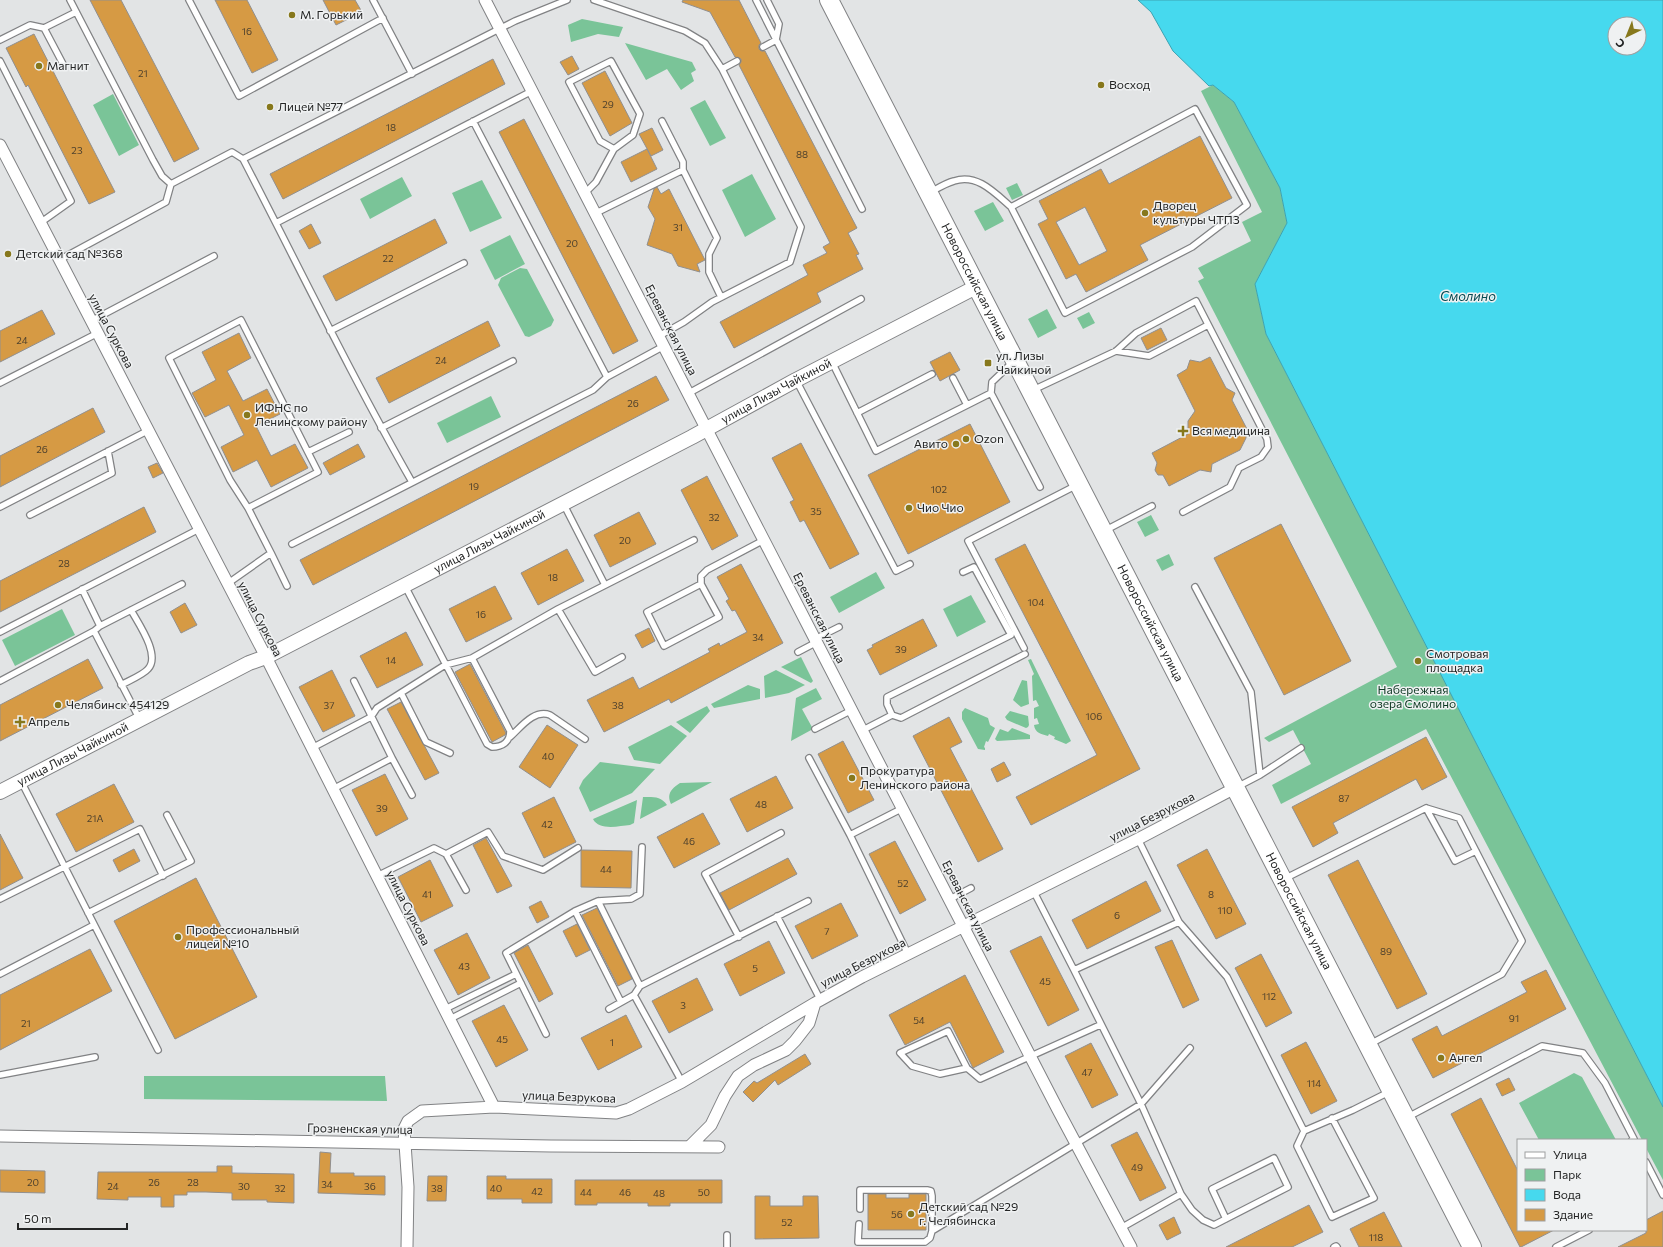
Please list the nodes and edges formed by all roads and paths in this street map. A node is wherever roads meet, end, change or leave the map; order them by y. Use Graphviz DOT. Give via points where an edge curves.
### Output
graph roads {
  1 [pos="70,0"];
  2 [pos="189,0"];
  3 [pos="373,0"];
  4 [pos="486,0"];
  5 [pos="567,0"];
  6 [pos="594,0"];
  7 [pos="756,0"];
  8 [pos="767,0"];
  9 [pos="829,0"];
  10 [pos="76,12"];
  11 [pos="383,18"];
  12 [pos="44,28"];
  13 [pos="501,29"];
  14 [pos="0,40"];
  15 [pos="776,40"];
  16 [pos="764,47"];
  17 [pos="0,61"];
  18 [pos="737,61"];
  19 [pos="63,64"];
  20 [pos="722,69"];
  21 [pos="412,74"];
  22 [pos="532,91"];
  23 [pos="473,121"];
  24 [pos="662,121"];
  25 [pos="0,145"];
  26 [pos="614,149"];
  27 [pos="244,159"];
  28 [pos="683,170"];
  29 [pos="171,184"];
  30 [pos="585,193"];
  31 [pos="928,193"];
  32 [pos="1011,206"];
  33 [pos="862,209"];
  34 [pos="596,213"];
  35 [pos="40,223"];
  36 [pos="276,223"];
  37 [pos="214,256"];
  38 [pos="60,260"];
  39 [pos="464,263"];
  40 [pos="976,288"];
  41 [pos="721,297"];
  42 [pos="861,299"];
  43 [pos="91,321"];
  44 [pos="1208,325"];
  45 [pos="330,331"];
  46 [pos="98,333"];
  47 [pos="659,336"];
  48 [pos="664,346"];
  49 [pos="1116,352"];
  50 [pos="513,361"];
  51 [pos="1014,361"];
  52 [pos="831,362"];
  53 [pos="932,374"];
  54 [pos="607,377"];
  55 [pos="953,378"];
  56 [pos="796,380"];
  57 [pos="0,383"];
  58 [pos="1030,391"];
  59 [pos="689,393"];
  60 [pos="991,393"];
  61 [pos="967,405"];
  62 [pos="857,413"];
  63 [pos="381,428"];
  64 [pos="707,428"];
  65 [pos="148,430"];
  66 [pos="349,432"];
  67 [pos="108,451"];
  68 [pos="308,452"];
  69 [pos="412,482"];
  70 [pos="1079,484"];
  71 [pos="1040,487"];
  72 [pos="563,503"];
  73 [pos="1152,506"];
  74 [pos="0,507"];
  75 [pos="248,508"];
  76 [pos="1183,512"];
  77 [pos="30,515"];
  78 [pos="199,528"];
  79 [pos="1103,531"];
  80 [pos="694,540"];
  81 [pos="764,540"];
  82 [pos="292,544"];
  83 [pos="271,553"];
  84 [pos="910,564"];
  85 [pos="962,572"];
  86 [pos="182,584"];
  87 [pos="227,584"];
  88 [pos="701,584"];
  89 [pos="605,585"];
  90 [pos="287,586"];
  91 [pos="405,586"];
  92 [pos="1195,587"];
  93 [pos="82,589"];
  94 [pos="558,609"];
  95 [pos="131,610"];
  96 [pos="100,626"];
  97 [pos="839,627"];
  98 [pos="94,631"];
  99 [pos="0,632"];
  100 [pos="816,641"];
  101 [pos="798,652"];
  102 [pos="266,657"];
  103 [pos="622,657"];
  104 [pos="472,658"];
  105 [pos="445,665"];
  106 [pos="0,680"];
  107 [pos="354,681"];
  108 [pos="121,685"];
  109 [pos="401,693"];
  110 [pos="852,710"];
  111 [pos="892,715"];
  112 [pos="371,717"];
  113 [pos="140,720"];
  114 [pos="815,729"];
  115 [pos="863,730"];
  116 [pos="510,737"];
  117 [pos="586,739"];
  118 [pos="312,748"];
  119 [pos="1302,748"];
  120 [pos="450,754"];
  121 [pos="392,758"];
  122 [pos="810,758"];
  123 [pos="1260,775"];
  124 [pos="20,782"];
  125 [pos="1235,788"];
  126 [pos="333,789"];
  127 [pos="0,792"];
  128 [pos="412,795"];
  129 [pos="903,808"];
  130 [pos="1426,808"];
  131 [pos="167,815"];
  132 [pos="781,833"];
  133 [pos="850,835"];
  134 [pos="1138,839"];
  135 [pos="642,847"];
  136 [pos="578,848"];
  137 [pos="1476,851"];
  138 [pos="446,854"];
  139 [pos="64,866"];
  140 [pos="164,876"];
  141 [pos="378,876"];
  142 [pos="1282,879"];
  143 [pos="971,888"];
  144 [pos="466,890"];
  145 [pos="1034,892"];
  146 [pos="0,899"];
  147 [pos="950,899"];
  148 [pos="598,901"];
  149 [pos="808,901"];
  150 [pos="575,911"];
  151 [pos="88,913"];
  152 [pos="777,916"];
  153 [pos="1179,922"];
  154 [pos="94,925"];
  155 [pos="964,927"];
  156 [pos="739,937"];
  157 [pos="908,954"];
  158 [pos="1074,970"];
  159 [pos="0,974"];
  160 [pos="516,974"];
  161 [pos="521,983"];
  162 [pos="640,986"];
  163 [pos="634,995"];
  164 [pos="817,1001"];
  165 [pos="621,1002"];
  166 [pos="608,1009"];
  167 [pos="448,1014"];
  168 [pos="1100,1025"];
  169 [pos="546,1034"];
  170 [pos="1368,1045"];
  171 [pos="1190,1048"];
  172 [pos="158,1050"];
  173 [pos="1031,1056"];
  174 [pos="95,1057"];
  175 [pos="968,1068"];
  176 [pos="0,1075"];
  177 [pos="682,1082"];
  178 [pos="1391,1090"];
  179 [pos="1141,1104"];
  180 [pos="494,1107"];
  181 [pos="1332,1118"];
  182 [pos="1406,1118"];
  183 [pos="1304,1130"];
  184 [pos="0,1136"];
  185 [pos="1633,1139"];
  186 [pos="404,1143"];
  187 [pos="1076,1143"];
  188 [pos="690,1146"];
  189 [pos="719,1147"];
  190 [pos="1647,1164"];
  191 [pos="1181,1194"];
  192 [pos="1663,1194"];
  193 [pos="860,1209"];
  194 [pos="1226,1219"];
  195 [pos="859,1224"];
  196 [pos="1121,1228"];
  197 [pos="1587,1231"];
  198 [pos="932,1232"];
  199 [pos="727,1235"];
  200 [pos="407,1247"];
  201 [pos="727,1247"];
  202 [pos="1132,1247"];
  203 [pos="1334,1247"];
  204 [pos="1337,1247"];
  205 [pos="1472,1247"];
  206 [pos="1556,1247"];
  1 -- 10 [label="lane"];
  2 -- 11 [label="lane" via="239,96"];
  3 -- 11 [label="lane"];
  4 -- 13 [label="street, Ереванская улица"];
  5 -- 13 [label="lane"];
  6 -- 20 [label="lane" via="685,31 705,43"];
  7 -- 15 [label="lane"];
  8 -- 15 [label="lane" via="779,24"];
  9 -- 31 [label="main road, Новороссийская улица"];
  10 -- 12 [label="lane"];
  10 -- 29 [label="lane" via="153,160 162,176"];
  11 -- 21 [label="lane"];
  12 -- 14 [label="lane" via="30,25"];
  12 -- 19 [label="lane"];
  13 -- 21 [label="lane"];
  13 -- 22 [label="street, Ереванская улица"];
  15 -- 16 [label="lane"];
  15 -- 33 [label="lane"];
  17 -- 35 [label="lane" via="71,201"];
  18 -- 20 [label="lane"];
  20 -- 41 [label="lane" via="801,227 790,262"];
  21 -- 27 [label="lane"];
  22 -- 23 [label="lane"];
  22 -- 30 [label="street, Ереванская улица"];
  23 -- 36 [label="lane"];
  23 -- 54 [label="lane"];
  24 -- 28 [label="lane" via="682,162"];
  25 -- 35 [label="street, улица Суркова"];
  26 -- 26 [label="lane" via="600,141 569,82 611,61 640,114 633,135"];
  26 -- 30 [label="lane" via="596,182"];
  27 -- 29 [label="lane" via="232,152"];
  27 -- 36 [label="lane"];
  28 -- 34 [label="lane"];
  28 -- 41 [label="lane" via="717,238 709,254 710,272"];
  29 -- 38 [label="lane" via="166,202"];
  30 -- 34 [label="street, Ереванская улица"];
  31 -- 32 [label="lane" via="955,180 974,180"];
  31 -- 40 [label="main road, Новороссийская улица"];
  32 -- 32 [label="lane" via="1065,313 1192,247 1247,205 1195,110"];
  34 -- 47 [label="street, Ереванская улица"];
  35 -- 38 [label="street, улица Суркова"];
  36 -- 45 [label="lane"];
  37 -- 43 [label="lane"];
  38 -- 43 [label="street, улица Суркова"];
  39 -- 45 [label="lane"];
  40 -- 51 [label="main road, Новороссийская улица"];
  40 -- 52 [label="street, улица Лизы Чайкиной"];
  41 -- 47 [label="lane"];
  42 -- 59 [label="lane"];
  43 -- 46 [label="street, улица Суркова"];
  44 -- 49 [label="lane" via="1149,356"];
  44 -- 49 [label="lane" via="1196,301 1136,333"];
  44 -- 76 [label="lane" via="1267,439 1268,447 1261,456 1239,468 1230,487"];
  45 -- 63 [label="lane"];
  46 -- 57 [label="lane"];
  46 -- 65 [label="street, улица Суркова"];
  47 -- 48 [label="street, Ереванская улица"];
  48 -- 54 [label="lane"];
  48 -- 59 [label="street, Ереванская улица"];
  49 -- 58 [label="lane"];
  50 -- 63 [label="lane"];
  51 -- 58 [label="main road, Новороссийская улица"];
  51 -- 60 [label="lane" via="992,382"];
  52 -- 56 [label="street, улица Лизы Чайкиной"];
  52 -- 62 [label="lane"];
  53 -- 62 [label="lane"];
  54 -- 69 [label="lane" via="593,390"];
  55 -- 61 [label="lane"];
  56 -- 64 [label="street, улица Лизы Чайкиной"];
  56 -- 84 [label="lane" via="896,571"];
  58 -- 70 [label="main road, Новороссийская улица"];
  59 -- 64 [label="street, Ереванская улица"];
  60 -- 61 [label="lane"];
  60 -- 71 [label="lane"];
  61 -- 62 [label="lane" via="876,451"];
  63 -- 69 [label="lane"];
  64 -- 72 [label="street, улица Лизы Чайкиной"];
  64 -- 81 [label="street, Ереванская улица"];
  65 -- 67 [label="lane"];
  65 -- 78 [label="street, улица Суркова"];
  66 -- 68 [label="lane"];
  67 -- 74 [label="lane"];
  67 -- 77 [label="lane" via="112,473"];
  68 -- 75 [label="lane" via="318,472"];
  68 -- 75 [label="lane" via="241,320 169,358 230,480"];
  69 -- 82 [label="lane"];
  70 -- 79 [label="main road, Новороссийская улица"];
  70 -- 111 [label="lane" via="968,541 1025,651 901,718"];
  72 -- 89 [label="lane"];
  72 -- 91 [label="street, улица Лизы Чайкиной"];
  73 -- 79 [label="lane"];
  75 -- 83 [label="lane"];
  78 -- 87 [label="street, улица Суркова"];
  78 -- 93 [label="lane"];
  79 -- 125 [label="main road, Новороссийская улица"];
  80 -- 89 [label="lane"];
  81 -- 88 [label="lane" via="707,570 701,576"];
  81 -- 100 [label="street, Ереванская улица"];
  83 -- 87 [label="lane"];
  83 -- 90 [label="lane"];
  85 -- 111 [label="lane" via="974,567 1010,635 887,697"];
  86 -- 95 [label="lane"];
  87 -- 102 [label="street, улица Суркова"];
  88 -- 88 [label="lane" via="719,617 664,646 647,612"];
  89 -- 94 [label="lane"];
  91 -- 102 [label="street, улица Лизы Чайкиной"];
  91 -- 105 [label="lane"];
  92 -- 123 [label="lane" via="1252,692"];
  93 -- 96 [label="lane"];
  93 -- 99 [label="lane"];
  94 -- 103 [label="lane" via="595,672"];
  94 -- 104 [label="lane"];
  95 -- 96 [label="lane"];
  95 -- 108 [label="lane" via="147,640 152,662 148,670"];
  96 -- 98 [label="lane"];
  97 -- 100 [label="lane"];
  98 -- 106 [label="lane"];
  98 -- 108 [label="lane"];
  100 -- 101 [label="lane"];
  100 -- 110 [label="street, Ереванская улица"];
  102 -- 113 [label="street, улица Лизы Чайкиной" via="249,663"];
  102 -- 118 [label="street, улица Суркова"];
  104 -- 105 [label="lane"];
  104 -- 116 [label="lane" via="510,731"];
  105 -- 109 [label="lane"];
  105 -- 116 [label="lane" via="487,744 497,747"];
  107 -- 112 [label="lane"];
  108 -- 113 [label="lane"];
  109 -- 112 [label="lane" via="377,708"];
  109 -- 120 [label="lane" via="426,742"];
  110 -- 114 [label="lane"];
  110 -- 115 [label="street, Ереванская улица"];
  111 -- 115 [label="lane"];
  112 -- 118 [label="lane"];
  112 -- 121 [label="lane"];
  113 -- 124 [label="street, улица Лизы Чайкиной"];
  115 -- 129 [label="street, Ереванская улица"];
  116 -- 117 [label="lane" via="536,714 543,712"];
  118 -- 126 [label="street, улица Суркова"];
  119 -- 123 [label="lane"];
  121 -- 126 [label="lane"];
  121 -- 128 [label="lane"];
  122 -- 133 [label="lane"];
  123 -- 125 [label="lane"];
  124 -- 127 [label="street, улица Лизы Чайкиной"];
  124 -- 139 [label="lane"];
  125 -- 134 [label="street, улица Безрукова"];
  125 -- 142 [label="main road, Новороссийская улица"];
  126 -- 141 [label="street, улица Суркова"];
  129 -- 133 [label="lane"];
  129 -- 147 [label="street, Ереванская улица"];
  130 -- 137 [label="lane" via="1459,818"];
  130 -- 137 [label="lane" via="1455,861"];
  130 -- 142 [label="lane"];
  131 -- 140 [label="lane" via="191,861"];
  132 -- 156 [label="lane" via="705,874"];
  133 -- 157 [label="lane"];
  134 -- 145 [label="street, улица Безрукова"];
  134 -- 153 [label="lane"];
  135 -- 148 [label="lane" via="640,894 631,899"];
  136 -- 138 [label="lane" via="543,870 503,856 488,832"];
  137 -- 170 [label="lane" via="1522,941 1502,974"];
  138 -- 141 [label="lane" via="434,848"];
  138 -- 144 [label="lane"];
  139 -- 140 [label="lane" via="140,829"];
  139 -- 146 [label="lane"];
  139 -- 151 [label="lane"];
  140 -- 151 [label="lane"];
  141 -- 167 [label="street, улица Суркова"];
  142 -- 170 [label="main road, Новороссийская улица"];
  143 -- 147 [label="lane"];
  145 -- 155 [label="street, улица Безрукова"];
  145 -- 158 [label="lane"];
  147 -- 155 [label="street, Ереванская улица"];
  148 -- 150 [label="lane"];
  148 -- 162 [label="lane"];
  149 -- 152 [label="lane"];
  150 -- 160 [label="lane" via="506,953"];
  150 -- 165 [label="lane"];
  151 -- 154 [label="lane"];
  152 -- 156 [label="lane"];
  152 -- 164 [label="lane"];
  153 -- 158 [label="lane"];
  153 -- 183 [label="lane" via="1226,977"];
  154 -- 159 [label="lane"];
  154 -- 172 [label="lane"];
  155 -- 157 [label="street, улица Безрукова"];
  155 -- 173 [label="street, Ереванская улица"];
  156 -- 162 [label="lane"];
  157 -- 164 [label="street, улица Безрукова"];
  158 -- 168 [label="lane"];
  160 -- 161 [label="lane"];
  160 -- 167 [label="lane"];
  161 -- 167 [label="lane"];
  161 -- 169 [label="lane"];
  162 -- 163 [label="lane"];
  163 -- 165 [label="lane"];
  163 -- 177 [label="lane"];
  164 -- 177 [label="street, улица Безрукова"];
  164 -- 188 [label="street" via="809,1023 786,1050 754,1065 738,1076 710,1124"];
  165 -- 166 [label="lane"];
  167 -- 180 [label="street, улица Суркова"];
  168 -- 173 [label="lane"];
  168 -- 179 [label="lane"];
  170 -- 178 [label="main road, Новороссийская улица"];
  171 -- 179 [label="lane"];
  173 -- 175 [label="lane" via="980,1079"];
  173 -- 187 [label="street, Ереванская улица"];
  174 -- 176 [label="lane"];
  175 -- 175 [label="lane" via="948,1031 900,1052 912,1066 940,1074"];
  177 -- 180 [label="street, улица Безрукова" via="616,1113"];
  178 -- 181 [label="lane"];
  178 -- 182 [label="main road, Новороссийская улица"];
  179 -- 187 [label="lane"];
  179 -- 191 [label="lane"];
  180 -- 186 [label="street, улица Безрукова" via="422,1111 408,1121 404,1129"];
  181 -- 183 [label="lane"];
  181 -- 183 [label="lane" via="1374,1198 1332,1217 1297,1146"];
  182 -- 185 [label="lane" via="1542,1046 1583,1052 1605,1083"];
  182 -- 205 [label="main road, Новороссийская улица"];
  184 -- 186 [label="street, Грозненская улица"];
  186 -- 188 [label="street, Грозненская улица"];
  186 -- 200 [label="street, улица Безрукова" via="408,1187"];
  187 -- 196 [label="street, Ереванская улица"];
  187 -- 198 [label="lane"];
  188 -- 189 [label="street, Грозненская улица"];
  190 -- 192 [label="lane"];
  191 -- 194 [label="lane" via="1203,1220 1214,1225"];
  191 -- 196 [label="lane"];
  193 -- 198 [label="lane" via="860,1190 927,1190 932,1196"];
  194 -- 194 [label="lane" via="1288,1187 1274,1158 1212,1189"];
  195 -- 198 [label="lane" via="858,1242 925,1242"];
  196 -- 202 [label="street, Ереванская улица"];
  197 -- 206 [label="lane"];
  199 -- 201 [label="lane"];
  203 -- 204 [label="lane"];
}
